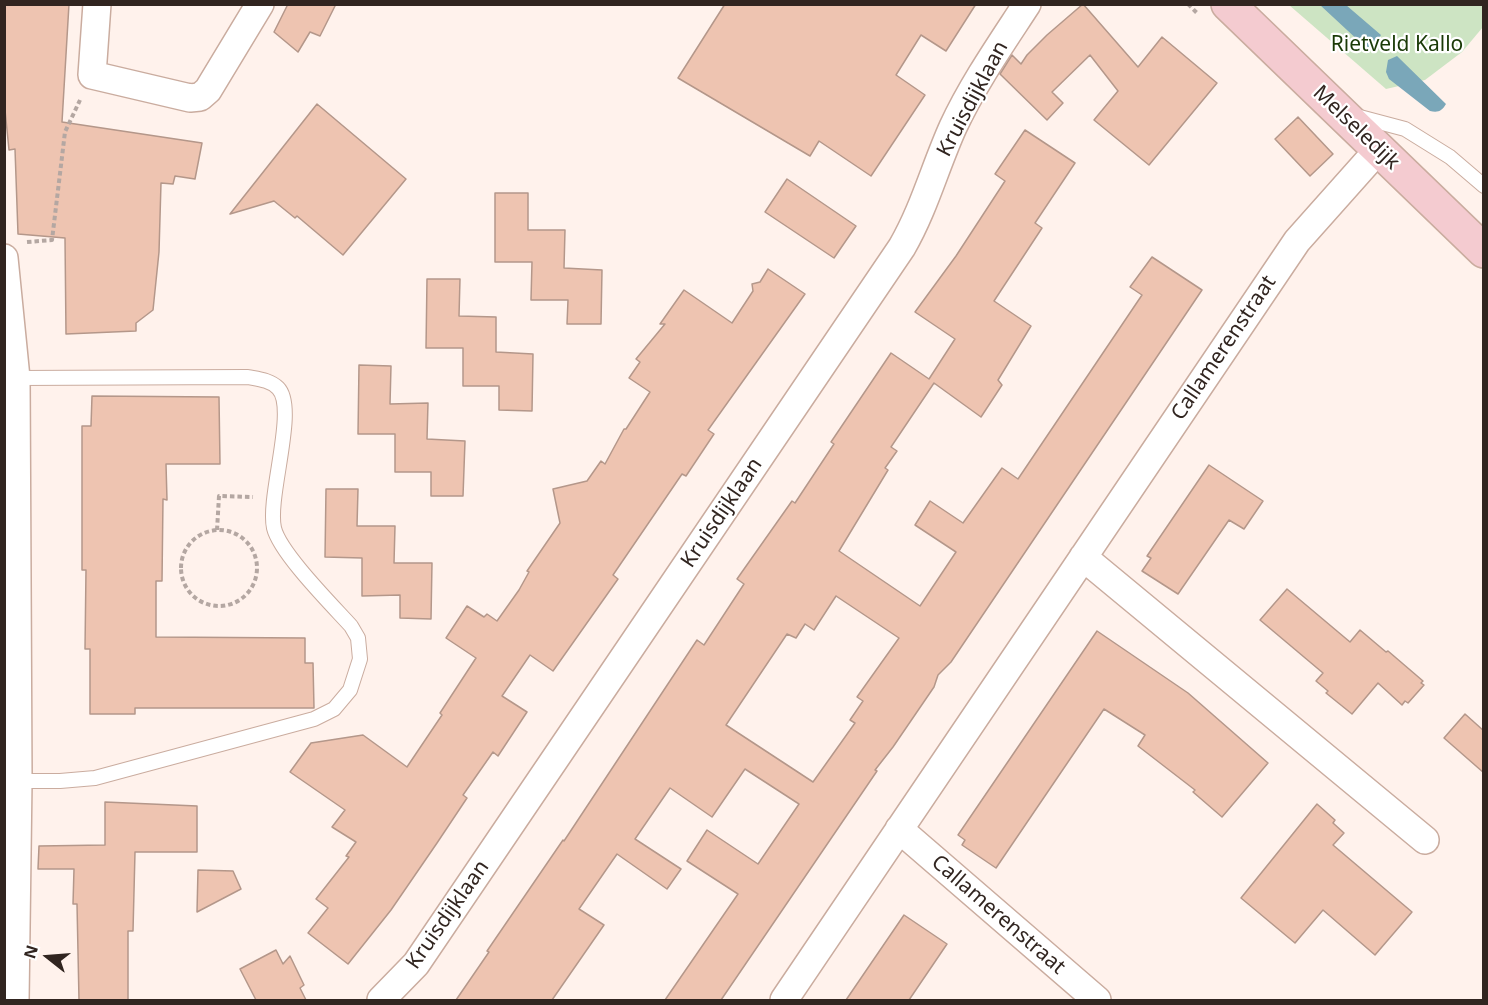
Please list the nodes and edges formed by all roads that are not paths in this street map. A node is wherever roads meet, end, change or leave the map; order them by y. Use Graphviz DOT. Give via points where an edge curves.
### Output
graph roads {
  1 [pos="97,4"];
  2 [pos="260,4"];
  3 [pos="1028,4"];
  4 [pos="1228,4"];
  5 [pos="1340,112"];
  6 [pos="1378,150"];
  7 [pos="1484,186"];
  8 [pos="10,250"];
  9 [pos="1484,251"];
  10 [pos="16,378"];
  11 [pos="1083,557"];
  12 [pos="18,781"];
  13 [pos="899,829"];
  14 [pos="1425,840"];
  15 [pos="15,1000"];
  16 [pos="381,1000"];
  17 [pos="784,1000"];
  18 [pos="1097,1000"];
  1 -- 2 [label="street" via="92,75 190,98 200,97 208,90"];
  3 -- 16 [label="street, Kruisdijklaan" via="995,51 954,125 915,225 902,247 416,964"];
  4 -- 5 [label="main road, Melseledijk"];
  5 -- 6 [label="main road, Melseledijk"];
  5 -- 7 [label="lane" via="1405,129 1450,157"];
  6 -- 9 [label="main road, Melseledijk"];
  6 -- 11 [label="street, Callamerenstraat" via="1297,241"];
  8 -- 10 [label="street"];
  10 -- 12 [label="street"];
  10 -- 12 [label="lane" via="248,377 277,387 284,398 285,418 274,527 292,559 351,626 358,638 360,658 350,690 334,709 314,719 95,778"];
  11 -- 13 [label="street, Callamerenstraat"];
  11 -- 14 [label="street"];
  12 -- 15 [label="street"];
  13 -- 17 [label="street, Callamerenstraat"];
  13 -- 18 [label="street, Callamerenstraat"];
}
